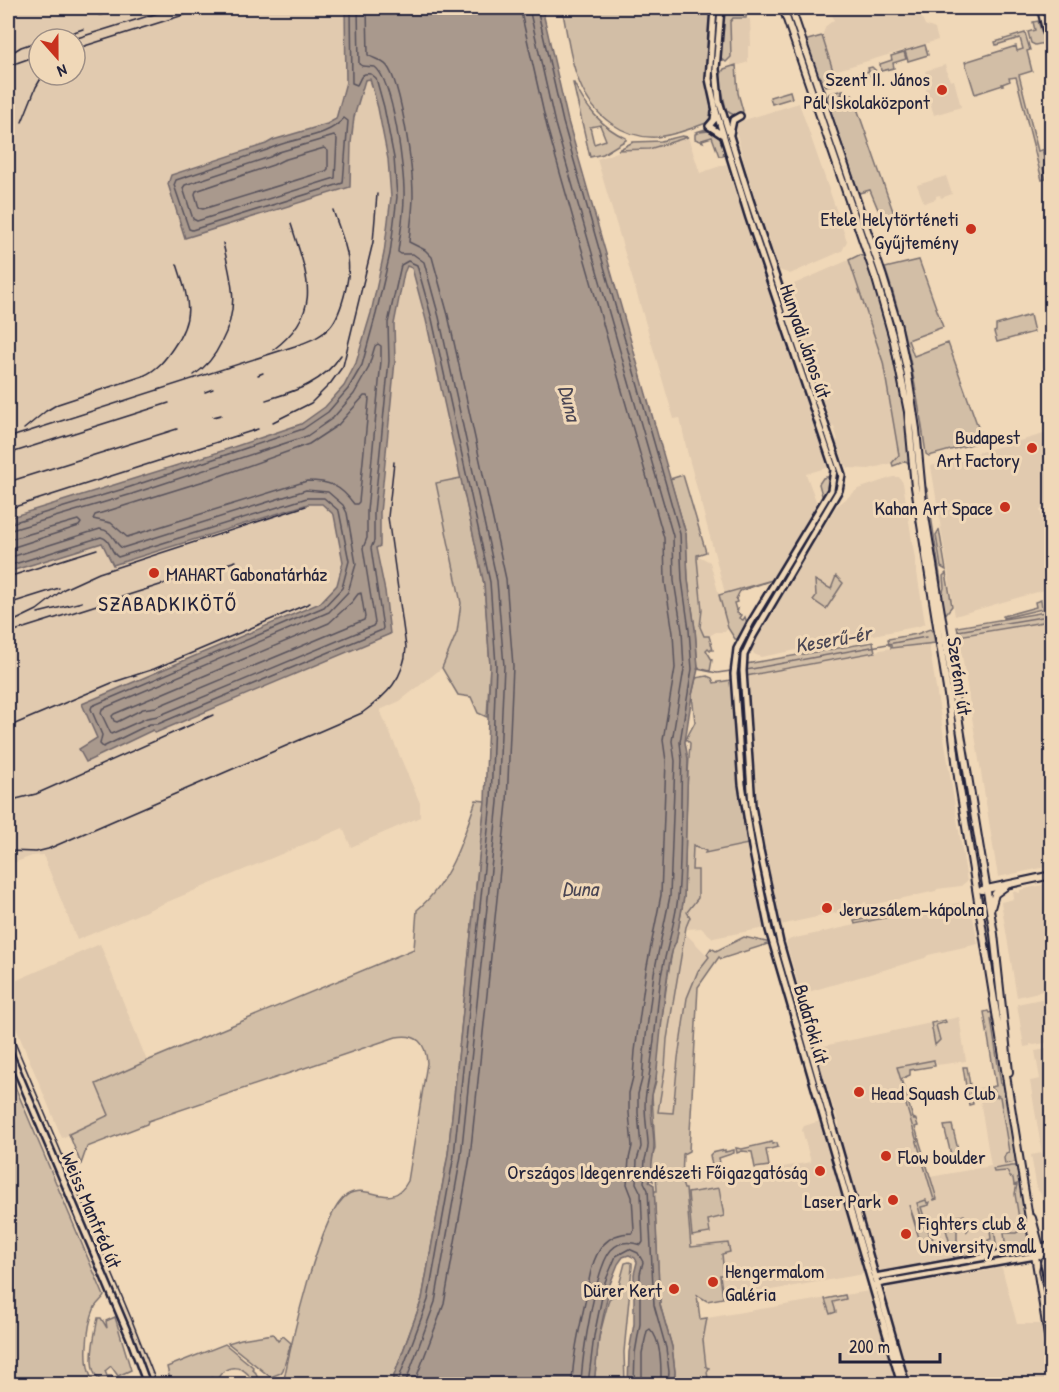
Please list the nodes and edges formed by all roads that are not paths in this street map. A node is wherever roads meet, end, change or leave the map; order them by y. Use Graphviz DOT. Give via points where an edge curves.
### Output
graph roads {
  1 [pos="714,8"];
  2 [pos="721,8"];
  3 [pos="783,8"];
  4 [pos="791,8"];
  5 [pos="1040,8"];
  6 [pos="1052,57"];
  7 [pos="719,110"];
  8 [pos="727,137"];
  9 [pos="776,288"];
  10 [pos="787,309"];
  11 [pos="783,318"];
  12 [pos="793,326"];
  13 [pos="801,361"];
  14 [pos="816,406"];
  15 [pos="833,470"];
  16 [pos="842,480"];
  17 [pos="805,533"];
  18 [pos="812,537"];
  19 [pos="796,548"];
  20 [pos="803,552"];
  21 [pos="745,806"];
  22 [pos="752,806"];
  23 [pos="1052,875"];
  24 [pos="1012,883"];
  25 [pos="986,889"];
  26 [pos="976,892"];
  27 [pos="771,901"];
  28 [pos="763,903"];
  29 [pos="990,912"];
  30 [pos="782,961"];
  31 [pos="806,1046"];
  32 [pos="8,1049"];
  33 [pos="827,1108"];
  34 [pos="823,1117"];
  35 [pos="831,1120"];
  36 [pos="826,1126"];
  37 [pos="840,1152"];
  38 [pos="836,1162"];
  39 [pos="844,1166"];
  40 [pos="1052,1245"];
  41 [pos="1037,1252"];
  42 [pos="1052,1255"];
  43 [pos="981,1258"];
  44 [pos="982,1265"];
  45 [pos="916,1270"];
  46 [pos="1047,1273"];
  47 [pos="917,1277"];
  48 [pos="874,1281"];
  49 [pos="1052,1302"];
  50 [pos="892,1346"];
  51 [pos="1052,1362"];
  52 [pos="147,1384"];
  53 [pos="901,1384"];
  54 [pos="906,1384"];
  1 -- 7 [label="main road, Hunyadi János út" via="710,80"];
  2 -- 7 [label="main road, Hunyadi János út" via="716,69"];
  3 -- 26 [label="main road, Szerémi út" via="894,342 908,412 915,488"];
  4 -- 25 [label="main road, Szerémi út" via="901,340 914,410 925,516"];
  5 -- 6 [label="street"];
  7 -- 8 [label="main road, Hunyadi János út"];
  7 -- 8 [label="main road" via="709,126"];
  7 -- 8 [label="main road" via="740,116 732,123"];
  8 -- 9 [label="main road, Hunyadi János út"];
  9 -- 10 [label="main road, Hunyadi János út"];
  9 -- 11 [label="main road, Hunyadi János út"];
  10 -- 11 [label="main road"];
  10 -- 12 [label="main road, Hunyadi János út"];
  11 -- 12 [label="main road"];
  11 -- 13 [label="main road, Hunyadi János út"];
  12 -- 13 [label="main road, Hunyadi János út"];
  13 -- 14 [label="main road, Hunyadi János út"];
  14 -- 15 [label="main road, Hunyadi János út"];
  14 -- 16 [label="main road, Hunyadi János út"];
  15 -- 16 [label="main road"];
  15 -- 17 [label="main road" via="831,490"];
  16 -- 18 [label="main road"];
  17 -- 18 [label="main road"];
  17 -- 19 [label="main road"];
  18 -- 20 [label="main road"];
  19 -- 20 [label="main road"];
  19 -- 21 [label="main road, Budafoki út" via="741,640 734,663"];
  20 -- 22 [label="main road, Budafoki út" via="750,640 743,663"];
  21 -- 22 [label="main road"];
  21 -- 28 [label="main road, Budafoki út"];
  22 -- 27 [label="main road, Budafoki út"];
  23 -- 24 [label="main road"];
  24 -- 25 [label="main road"];
  24 -- 29 [label="main road" via="995,894"];
  25 -- 26 [label="main road"];
  25 -- 29 [label="main road, Szerémi út"];
  26 -- 41 [label="main road, Szerémi út"];
  27 -- 28 [label="main road"];
  27 -- 30 [label="main road, Budafoki út"];
  28 -- 30 [label="main road, Budafoki út"];
  29 -- 41 [label="main road, Szerémi út" via="1010,1081"];
  30 -- 31 [label="main road, Budafoki út"];
  31 -- 33 [label="main road, Budafoki út"];
  31 -- 34 [label="main road, Budafoki út"];
  32 -- 52 [label="main road, Weiss Manfréd út"];
  33 -- 34 [label="main road"];
  33 -- 35 [label="main road, Budafoki út"];
  34 -- 35 [label="main road"];
  34 -- 36 [label="main road, Budafoki út"];
  35 -- 36 [label="main road"];
  35 -- 37 [label="main road, Budafoki út"];
  36 -- 38 [label="main road, Budafoki út"];
  37 -- 38 [label="main road"];
  37 -- 39 [label="main road, Budafoki út"];
  38 -- 39 [label="main road"];
  38 -- 48 [label="main road, Budafoki út"];
  39 -- 48 [label="main road, Budafoki út"];
  40 -- 41 [label="main road"];
  41 -- 42 [label="main road"];
  41 -- 43 [label="main road"];
  41 -- 44 [label="main road"];
  41 -- 46 [label="main road, Szerémi út"];
  41 -- 51 [label="main road, Szerémi út"];
  42 -- 46 [label="main road"];
  43 -- 44 [label="main road"];
  43 -- 45 [label="main road"];
  44 -- 47 [label="main road"];
  45 -- 47 [label="main road"];
  45 -- 48 [label="main road"];
  46 -- 49 [label="main road, Szerémi út"];
  47 -- 48 [label="main road"];
  48 -- 50 [label="main road, Budafoki út"];
  50 -- 53 [label="main road, Budafoki út"];
  50 -- 54 [label="main road, Budafoki út"];
}
